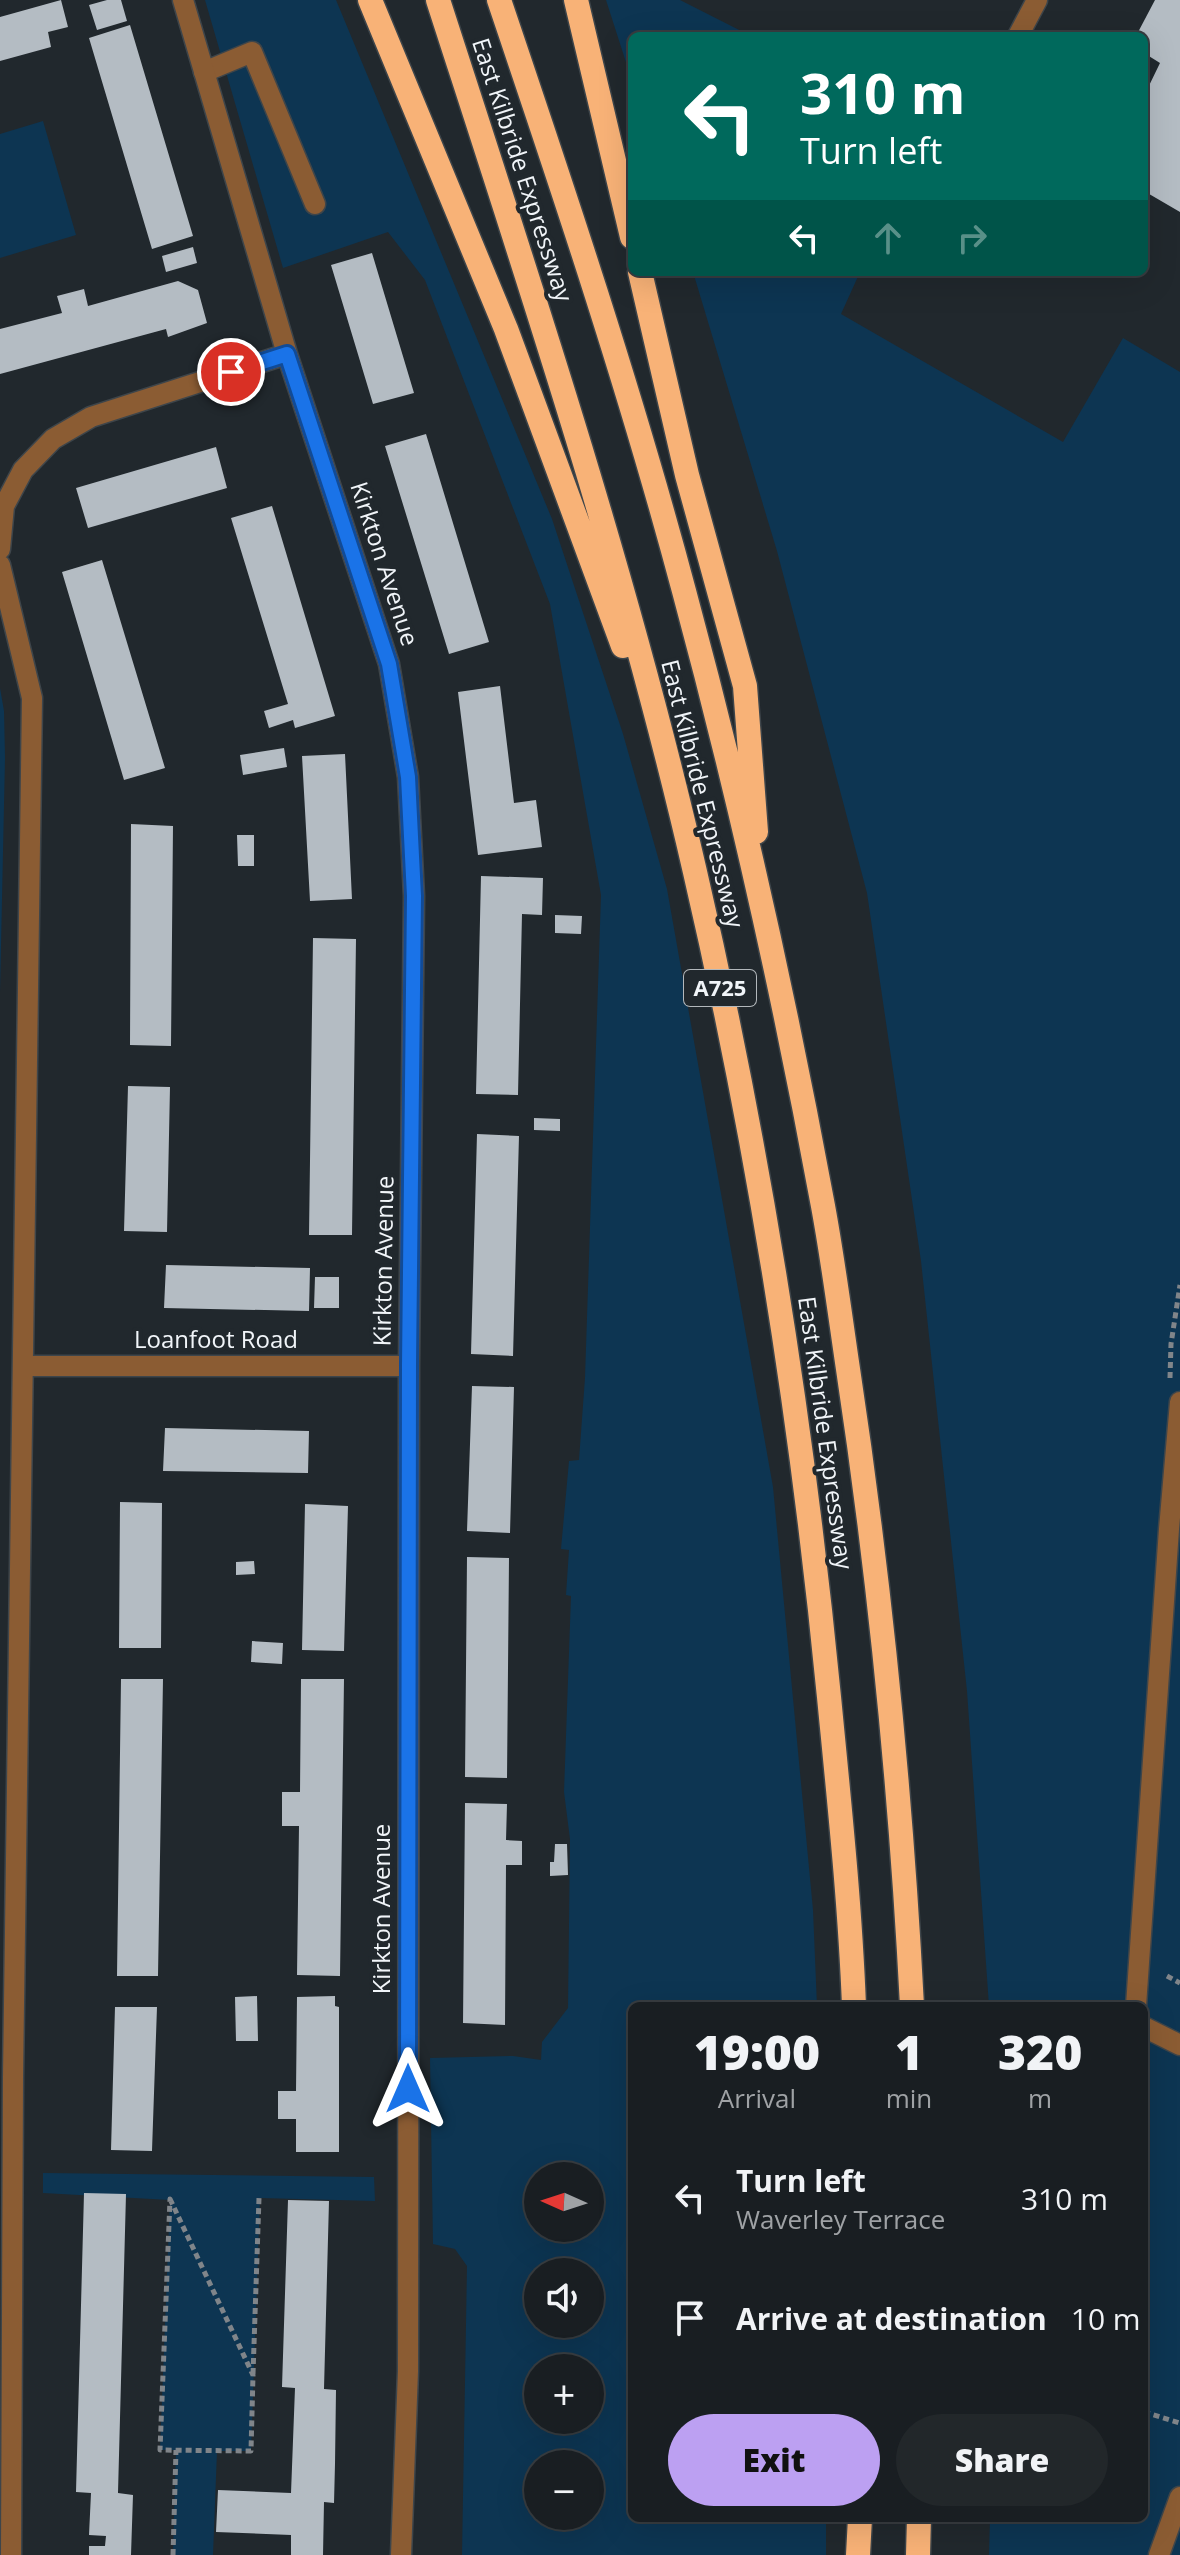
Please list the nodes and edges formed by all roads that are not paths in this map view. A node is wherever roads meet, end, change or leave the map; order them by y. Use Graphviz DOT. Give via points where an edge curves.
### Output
graph roads {
  1 [pos="183,0"];
  2 [pos="370,0"];
  3 [pos="438,0"];
  4 [pos="499,0"];
  5 [pos="576,0"];
  6 [pos="1037,0"];
  7 [pos="1020,32"];
  8 [pos="204,72"];
  9 [pos="315,204"];
  10 [pos="628,220"];
  11 [pos="641,276"];
  12 [pos="287,354"];
  13 [pos="0,549"];
  14 [pos="0,565"];
  15 [pos="668,765"];
  16 [pos="760,899"];
  17 [pos="24,1366"];
  18 [pos="409,1366"];
  19 [pos="1177,1394"];
  20 [pos="854,2002"];
  21 [pos="912,2002"];
  22 [pos="1136,2002"];
  23 [pos="1148,2029"];
  24 [pos="1180,2045"];
  25 [pos="6,2077"];
  26 [pos="1180,2497"];
  27 [pos="860,2522"];
  28 [pos="919,2522"];
  29 [pos="11,2555"];
  30 [pos="401,2555"];
  31 [pos="858,2555"];
  32 [pos="918,2555"];
  33 [pos="1159,2555"];
  1 -- 8 [label="street, Kirkton Avenue"];
  2 -- 15 [label="highway, A725" via="506,329"];
  3 -- 15 [label="highway, East Kilbride Expressway / A725" via="607,535"];
  4 -- 16 [label="highway, East Kilbride Expressway / A725" via="684,590"];
  5 -- 10 [label="highway"];
  6 -- 7 [label="street"];
  8 -- 9 [label="street" via="252,52"];
  8 -- 12 [label="street, Kirkton Avenue"];
  11 -- 16 [label="highway, A725" via="687,475 745,686"];
  12 -- 13 [label="street" via="91,417 53,439 23,470 4,506"];
  12 -- 18 [label="street, Kirkton Avenue" via="389,664 408,777 414,896"];
  14 -- 17 [label="street" via="32,698"];
  15 -- 20 [label="highway, East Kilbride Expressway / A725" via="741,1087 783,1323 821,1608"];
  16 -- 21 [label="highway, East Kilbride Expressway / A725" via="824,1210 860,1446 903,1830"];
  17 -- 18 [label="street, Loanfoot Road"];
  17 -- 25 [label="street"];
  18 -- 30 [label="street, Kirkton Avenue" via="408,2371"];
  19 -- 22 [label="street"];
  23 -- 24 [label="street"];
  25 -- 29 [label="street"];
  26 -- 33 [label="street"];
  27 -- 31 [label="highway"];
  28 -- 32 [label="highway"];
}
